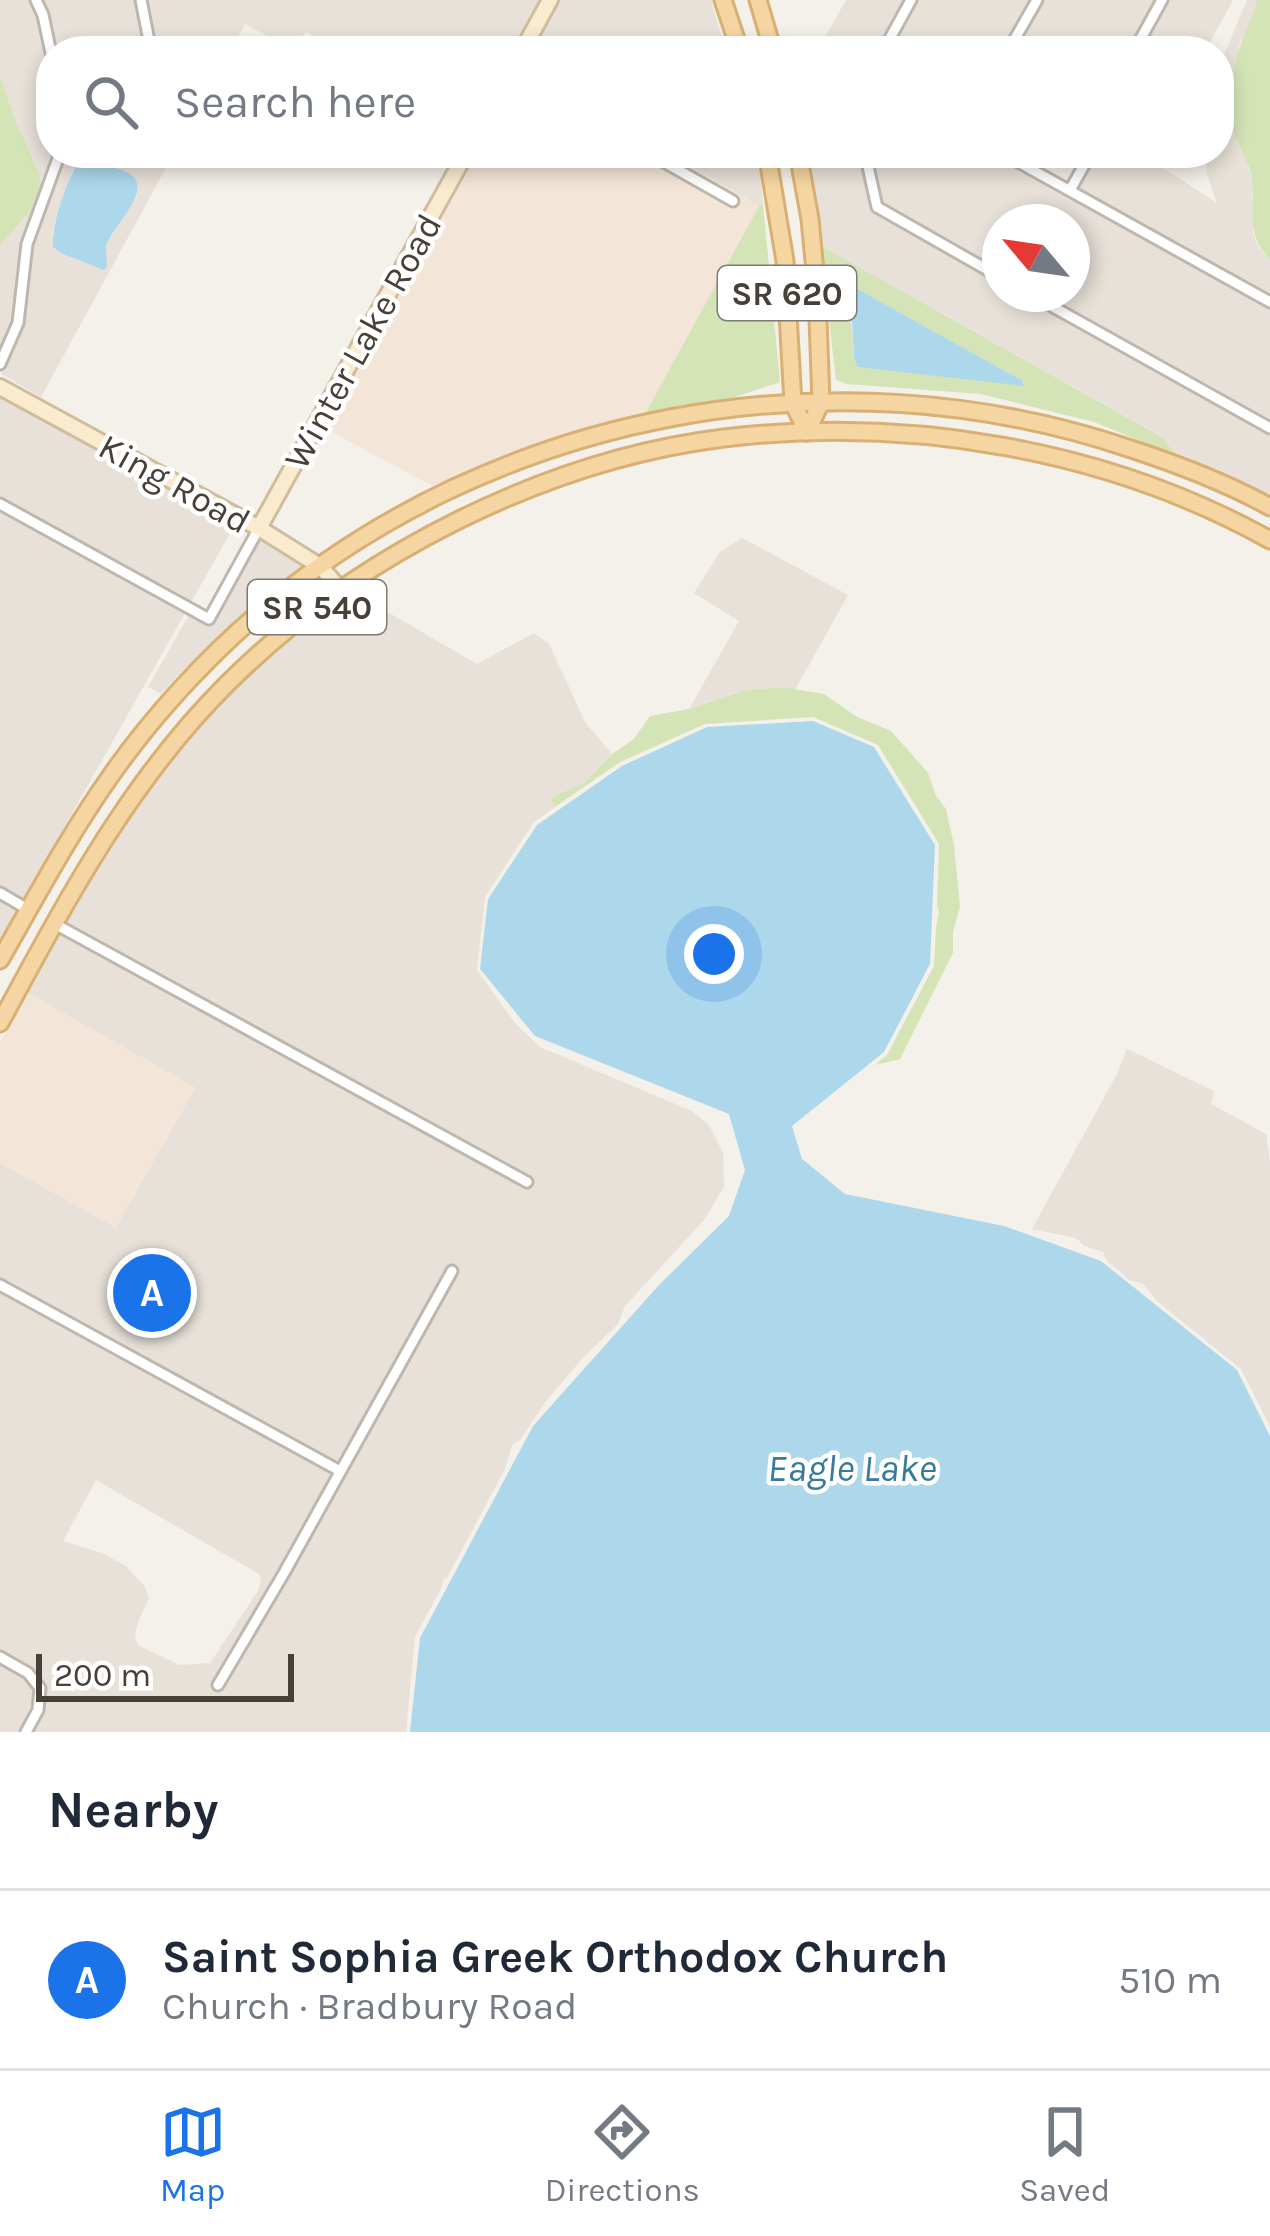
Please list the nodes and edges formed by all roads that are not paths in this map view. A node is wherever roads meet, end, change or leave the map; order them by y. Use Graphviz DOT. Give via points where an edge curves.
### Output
graph roads {
  1 [pos="36,0"];
  2 [pos="141,0"];
  3 [pos="550,0"];
  4 [pos="723,0"];
  5 [pos="758,0"];
  6 [pos="911,0"];
  7 [pos="1037,0"];
  8 [pos="1162,0"];
  9 [pos="48,36"];
  10 [pos="148,36"];
  11 [pos="530,36"];
  12 [pos="735,36"];
  13 [pos="769,36"];
  14 [pos="891,36"];
  15 [pos="1017,36"];
  16 [pos="1142,36"];
  17 [pos="55,168"];
  18 [pos="458,168"];
  19 [pos="675,168"];
  20 [pos="770,168"];
  21 [pos="801,168"];
  22 [pos="869,168"];
  23 [pos="1030,168"];
  24 [pos="1082,168"];
  25 [pos="1070,190"];
  26 [pos="733,201"];
  27 [pos="982,268"];
  28 [pos="1270,302"];
  29 [pos="1062,312"];
  30 [pos="0,364"];
  31 [pos="0,386"];
  32 [pos="821,402"];
  33 [pos="793,403"];
  34 [pos="1270,428"];
  35 [pos="807,432"];
  36 [pos="0,504"];
  37 [pos="1270,507"];
  38 [pos="259,528"];
  39 [pos="1270,540"];
  40 [pos="321,567"];
  41 [pos="341,590"];
  42 [pos="0,893"];
  43 [pos="28,910"];
  44 [pos="55,924"];
  45 [pos="0,962"];
  46 [pos="0,1023"];
  47 [pos="527,1182"];
  48 [pos="452,1271"];
  49 [pos="0,1286"];
  50 [pos="340,1471"];
  51 [pos="0,1657"];
  52 [pos="218,1685"];
  53 [pos="26,1732"];
  1 -- 9 [label="street"];
  2 -- 10 [label="street"];
  3 -- 11 [label="street"];
  4 -- 12 [label="main road"];
  5 -- 13 [label="main road"];
  6 -- 14 [label="street"];
  7 -- 15 [label="street"];
  8 -- 16 [label="street"];
  17 -- 30 [label="street" via="29,238 18,323"];
  18 -- 38 [label="street, Winter Lake Road"];
  19 -- 26 [label="street"];
  20 -- 33 [label="main road, SR 620" via="785,261"];
  21 -- 32 [label="main road, SR 620"];
  22 -- 27 [label="street" via="878,207"];
  23 -- 25 [label="street"];
  24 -- 25 [label="street"];
  25 -- 28 [label="street"];
  29 -- 34 [label="street"];
  31 -- 38 [label="street, King Road"];
  32 -- 33 [label="main road, SR 540"];
  32 -- 35 [label="main road, SR 620"];
  32 -- 37 [label="main road, SR 540" via="1024,418 1190,468"];
  33 -- 35 [label="main road, SR 620"];
  33 -- 40 [label="main road, SR 540" via="704,410 558,447 419,506"];
  35 -- 39 [label="main road, SR 540" via="938,437 1036,453 1150,486"];
  35 -- 41 [label="main road, SR 540" via="693,443 568,476 424,539"];
  36 -- 38 [label="street" via="209,619"];
  38 -- 40 [label="street, King Road"];
  40 -- 41 [label="street, King Road"];
  40 -- 43 [label="main road, SR 540" via="256,615 148,728"];
  41 -- 44 [label="main road, SR 540" via="242,668 184,731 116,818"];
  42 -- 43 [label="street"];
  43 -- 45 [label="main road, SR 540"];
  44 -- 46 [label="main road, SR 540"];
  44 -- 47 [label="street"];
  48 -- 50 [label="street"];
  49 -- 50 [label="street"];
  50 -- 52 [label="street"];
  51 -- 53 [label="street" via="40,1688"];
}
